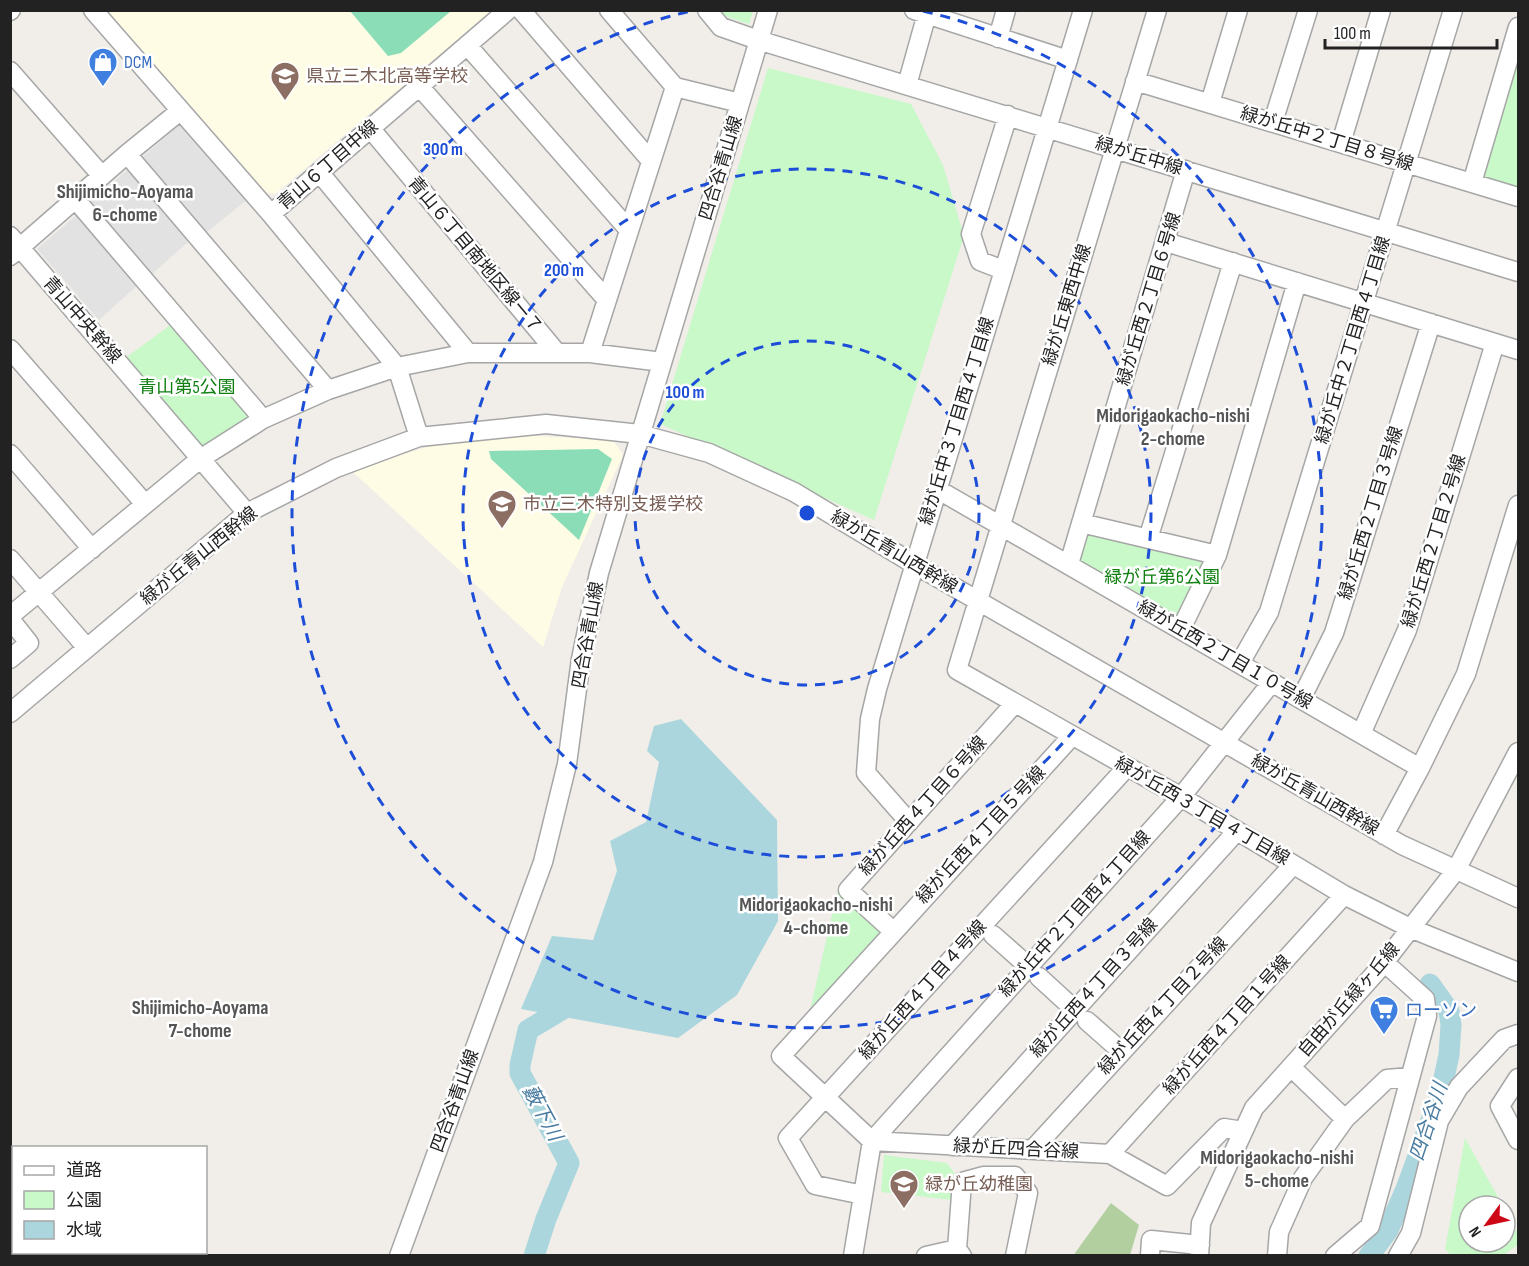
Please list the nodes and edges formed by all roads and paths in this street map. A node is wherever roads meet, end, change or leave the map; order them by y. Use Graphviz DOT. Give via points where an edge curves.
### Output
graph roads {
  1 [pos="93,10"];
  2 [pos="507,10"];
  3 [pos="521,10"];
  4 [pos="609,10"];
  5 [pos="707,10"];
  6 [pos="768,10"];
  7 [pos="1006,10"];
  8 [pos="1083,10"];
  9 [pos="1157,10"];
  10 [pos="1238,10"];
  11 [pos="1308,10"];
  12 [pos="1381,10"];
  13 [pos="1454,10"];
  14 [pos="923,12"];
  15 [pos="1518,27"];
  16 [pos="998,38"];
  17 [pos="759,40"];
  18 [pos="467,45"];
  19 [pos="1514,55"];
  20 [pos="1068,60"];
  21 [pos="10,70"];
  22 [pos="1135,81"];
  23 [pos="907,85"];
  24 [pos="419,86"];
  25 [pos="675,87"];
  26 [pos="740,103"];
  27 [pos="1210,103"];
  28 [pos="180,111"];
  29 [pos="1008,116"];
  30 [pos="1274,122"];
  31 [pos="1046,127"];
  32 [pos="370,128"];
  33 [pos="1341,143"];
  34 [pos="1114,148"];
  35 [pos="127,154"];
  36 [pos="651,161"];
  37 [pos="1407,163"];
  38 [pos="1186,170"];
  39 [pos="319,172"];
  40 [pos="102,176"];
  41 [pos="1472,183"];
  42 [pos="1518,197"];
  43 [pos="76,200"];
  44 [pos="271,214"];
  45 [pos="629,230"];
  46 [pos="1386,232"];
  47 [pos="1166,242"];
  48 [pos="14,247"];
  49 [pos="1233,262"];
  50 [pos="1003,270"];
  51 [pos="1518,272"];
  52 [pos="1297,282"];
  53 [pos="608,300"];
  54 [pos="1365,303"];
  55 [pos="1431,323"];
  56 [pos="1495,343"];
  57 [pos="10,349"];
  58 [pos="1518,350"];
  59 [pos="468,353"];
  60 [pos="557,353"];
  61 [pos="591,353"];
  62 [pos="662,362"];
  63 [pos="397,366"];
  64 [pos="328,390"];
  65 [pos="263,419"];
  66 [pos="640,434"];
  67 [pos="419,437"];
  68 [pos="10,454"];
  69 [pos="200,459"];
  70 [pos="937,489"];
  71 [pos="146,504"];
  72 [pos="1518,504"];
  73 [pos="247,513"];
  74 [pos="1082,523"];
  75 [pos="1516,523"];
  76 [pos="1000,525"];
  77 [pos="1148,539"];
  78 [pos="92,549"];
  79 [pos="1217,555"];
  80 [pos="10,559"];
  81 [pos="914,564"];
  82 [pos="1069,564"];
  83 [pos="39,593"];
  84 [pos="978,600"];
  85 [pos="10,618"];
  86 [pos="1181,629"];
  87 [pos="87,648"];
  88 [pos="10,658"];
  89 [pos="1240,663"];
  90 [pos="1272,682"];
  91 [pos="1301,699"];
  92 [pos="1016,703"];
  93 [pos="10,713"];
  94 [pos="1361,734"];
  95 [pos="1072,736"];
  96 [pos="1224,742"];
  97 [pos="1518,752"];
  98 [pos="1127,767"];
  99 [pos="1420,768"];
  100 [pos="1181,797"];
  101 [pos="909,822"];
  102 [pos="1237,831"];
  103 [pos="1384,835"];
  104 [pos="1293,865"];
  105 [pos="1456,870"];
  106 [pos="1344,895"];
  107 [pos="1518,898"];
  108 [pos="1410,928"];
  109 [pos="893,931"];
  110 [pos="993,935"];
  111 [pos="1384,962"];
  112 [pos="1033,972"];
  113 [pos="1518,972"];
  114 [pos="1081,1016"];
  115 [pos="1518,1034"];
  116 [pos="1121,1052"];
  117 [pos="1291,1067"];
  118 [pos="1410,1077"];
  119 [pos="1518,1078"];
  120 [pos="825,1097"];
  121 [pos="1345,1119"];
  122 [pos="1243,1131"];
  123 [pos="1518,1140"];
  124 [pos="872,1141"];
  125 [pos="952,1146"];
  126 [pos="1033,1149"];
  127 [pos="1110,1154"];
  128 [pos="863,1195"];
  129 [pos="1199,1250"];
  130 [pos="959,1252"];
  131 [pos="399,1256"];
  132 [pos="853,1256"];
  133 [pos="926,1256"];
  134 [pos="1015,1256"];
  135 [pos="1150,1256"];
  136 [pos="1277,1256"];
  137 [pos="1335,1256"];
  138 [pos="1398,1256"];
  1 -- 28 [label="street, 青山６丁目中線"];
  2 -- 18 [label="street, 青山６丁目中線"];
  3 -- 36 [label="street"];
  4 -- 25 [label="street"];
  5 -- 17 [label="street, 緑が丘中線" via="721,27"];
  6 -- 17 [label="street, 四合谷青山線"];
  7 -- 16 [label="street"];
  8 -- 20 [label="street, 緑が丘中３丁目西４丁目線"];
  9 -- 22 [label="street, 緑が丘東西中線"];
  10 -- 27 [label="street"];
  11 -- 30 [label="street"];
  12 -- 33 [label="street"];
  13 -- 37 [label="street, 緑が丘中２丁目西４丁目線"];
  14 -- 16 [label="street"];
  14 -- 23 [label="street"];
  15 -- 19 [label="street"];
  16 -- 20 [label="street"];
  17 -- 23 [label="street, 緑が丘中線"];
  17 -- 26 [label="street, 四合谷青山線"];
  18 -- 24 [label="street, 青山６丁目中線"];
  18 -- 45 [label="street"];
  19 -- 41 [label="street"];
  20 -- 31 [label="street, 緑が丘中３丁目西４丁目線"];
  21 -- 40 [label="street"];
  22 -- 27 [label="street, 緑が丘中２丁目８号線"];
  22 -- 34 [label="street, 緑が丘東西中線"];
  23 -- 29 [label="street, 緑が丘中線"];
  24 -- 32 [label="street, 青山６丁目中線"];
  24 -- 53 [label="street"];
  25 -- 26 [label="street"];
  25 -- 36 [label="street"];
  26 -- 62 [label="street, 四合谷青山線"];
  27 -- 30 [label="street, 緑が丘中２丁目８号線"];
  28 -- 35 [label="street"];
  28 -- 44 [label="street, 青山６丁目中線"];
  29 -- 31 [label="street, 緑が丘中線"];
  29 -- 50 [label="street" via="971,234 980,261"];
  30 -- 33 [label="street, 緑が丘中２丁目８号線"];
  31 -- 34 [label="street, 緑が丘中線"];
  31 -- 50 [label="street, 緑が丘中３丁目西４丁目線"];
  32 -- 39 [label="street, 青山６丁目中線"];
  32 -- 60 [label="street, 青山６丁目南地区線ー７"];
  33 -- 37 [label="street, 緑が丘中２丁目８号線"];
  34 -- 38 [label="street, 緑が丘中線"];
  34 -- 76 [label="street, 緑が丘東西中線"];
  35 -- 40 [label="street"];
  35 -- 64 [label="street"];
  36 -- 45 [label="street"];
  37 -- 41 [label="street, 緑が丘中２丁目８号線"];
  37 -- 46 [label="street, 緑が丘中２丁目西４丁目線"];
  38 -- 46 [label="street, 緑が丘中線"];
  38 -- 47 [label="street, 緑が丘西２丁目６号線"];
  39 -- 44 [label="street, 青山６丁目中線"];
  39 -- 59 [label="street"];
  40 -- 43 [label="street"];
  41 -- 42 [label="street, 緑が丘中２丁目８号線"];
  43 -- 48 [label="street"];
  43 -- 65 [label="street"];
  44 -- 63 [label="street"];
  45 -- 53 [label="street"];
  46 -- 51 [label="street, 緑が丘中線"];
  46 -- 54 [label="street, 緑が丘中２丁目西４丁目線"];
  47 -- 49 [label="street"];
  47 -- 74 [label="street, 緑が丘西２丁目６号線"];
  48 -- 69 [label="street, 青山中央幹線"];
  49 -- 52 [label="street"];
  49 -- 77 [label="street"];
  50 -- 70 [label="street, 緑が丘中３丁目西４丁目線"];
  52 -- 54 [label="street"];
  52 -- 79 [label="street"];
  53 -- 61 [label="street"];
  54 -- 55 [label="street"];
  54 -- 89 [label="street, 緑が丘中２丁目西４丁目線" via="1269,612"];
  55 -- 56 [label="street"];
  55 -- 91 [label="street, 緑が丘西２丁目３号線" via="1334,633"];
  56 -- 58 [label="street"];
  56 -- 94 [label="street, 緑が丘西２丁目２号線" via="1407,630"];
  57 -- 71 [label="street"];
  59 -- 60 [label="street"];
  59 -- 63 [label="street"];
  60 -- 61 [label="street"];
  61 -- 62 [label="street"];
  62 -- 66 [label="street, 四合谷青山線"];
  63 -- 64 [label="street"];
  63 -- 67 [label="street"];
  64 -- 65 [label="street"];
  65 -- 69 [label="street"];
  66 -- 67 [label="street, 緑が丘青山西幹線" via="546,424"];
  66 -- 81 [label="street, 緑が丘青山西幹線" via="709,453 794,492"];
  66 -- 131 [label="street, 四合谷青山線" via="599,573 581,658 567,764 543,862"];
  67 -- 73 [label="street, 緑が丘青山西幹線" via="336,468"];
  68 -- 78 [label="street"];
  69 -- 71 [label="street"];
  69 -- 73 [label="street, 青山中央幹線"];
  70 -- 76 [label="street, 緑が丘西２丁目１０号線"];
  70 -- 81 [label="street, 緑が丘中３丁目西４丁目線"];
  71 -- 78 [label="street"];
  72 -- 75 [label="street"];
  73 -- 87 [label="street, 緑が丘青山西幹線"];
  74 -- 77 [label="street"];
  74 -- 82 [label="street, 緑が丘西２丁目６号線"];
  75 -- 99 [label="street" via="1466,674"];
  76 -- 82 [label="street, 緑が丘西２丁目１０号線"];
  76 -- 84 [label="street, 緑が丘東西中線"];
  77 -- 79 [label="street"];
  78 -- 83 [label="street"];
  79 -- 86 [label="street"];
  80 -- 83 [label="street"];
  81 -- 84 [label="street, 緑が丘青山西幹線"];
  81 -- 101 [label="street, 緑が丘中３丁目西４丁目線" via="870,719 866,773"];
  82 -- 86 [label="street, 緑が丘西２丁目１０号線"];
  83 -- 85 [label="street"];
  83 -- 87 [label="street"];
  84 -- 92 [label="street, 緑が丘西３丁目４丁目線" via="957,670"];
  84 -- 96 [label="street, 緑が丘青山西幹線"];
  85 -- 88 [label="street" via="29,643"];
  86 -- 89 [label="street, 緑が丘西２丁目１０号線"];
  87 -- 93 [label="street, 緑が丘青山西幹線"];
  89 -- 90 [label="street, 緑が丘西２丁目１０号線"];
  90 -- 91 [label="street, 緑が丘西２丁目１０号線"];
  90 -- 96 [label="street, 緑が丘中２丁目西４丁目線"];
  91 -- 94 [label="street, 緑が丘西２丁目１０号線"];
  92 -- 95 [label="street, 緑が丘西３丁目４丁目線"];
  92 -- 101 [label="street, 緑が丘西４丁目６号線"];
  94 -- 99 [label="street, 緑が丘西２丁目１０号線"];
  95 -- 98 [label="street, 緑が丘西３丁目４丁目線"];
  95 -- 109 [label="street, 緑が丘西４丁目５号線"];
  96 -- 100 [label="street, 緑が丘中２丁目西４丁目線"];
  96 -- 103 [label="street, 緑が丘青山西幹線"];
  97 -- 105 [label="street, 自由が丘緑ヶ丘線"];
  98 -- 100 [label="street, 緑が丘西３丁目４丁目線"];
  98 -- 120 [label="street, 緑が丘西４丁目４号線"];
  99 -- 103 [label="street"];
  100 -- 102 [label="street, 緑が丘西３丁目４丁目線"];
  100 -- 112 [label="street, 緑が丘中２丁目西４丁目線"];
  101 -- 109 [label="street, 緑が丘西４丁目６号線" via="848,890"];
  102 -- 104 [label="street, 緑が丘西３丁目４丁目線"];
  102 -- 114 [label="street, 緑が丘西４丁目３号線"];
  103 -- 105 [label="street, 緑が丘青山西幹線"];
  104 -- 106 [label="street, 緑が丘西３丁目４丁目線"];
  104 -- 116 [label="street, 緑が丘西４丁目２号線"];
  105 -- 107 [label="street, 緑が丘青山西幹線"];
  105 -- 108 [label="street, 自由が丘緑ヶ丘線"];
  106 -- 108 [label="street, 緑が丘西３丁目４丁目線"];
  106 -- 127 [label="street, 緑が丘西４丁目１号線"];
  108 -- 111 [label="street, 自由が丘緑ヶ丘線"];
  108 -- 113 [label="street, 緑が丘西３丁目４丁目線"];
  109 -- 120 [label="street, 緑が丘西４丁目５号線" via="781,1056"];
  110 -- 112 [label="street"];
  111 -- 117 [label="street, 自由が丘緑ヶ丘線"];
  111 -- 118 [label="street" via="1425,999 1427,1016"];
  112 -- 114 [label="street"];
  112 -- 124 [label="street, 緑が丘中２丁目西４丁目線"];
  114 -- 116 [label="street"];
  114 -- 125 [label="street, 緑が丘西４丁目３号線"];
  115 -- 138 [label="street" via="1504,1039 1459,1087 1439,1122 1411,1233"];
  116 -- 126 [label="street, 緑が丘西４丁目２号線"];
  117 -- 121 [label="street"];
  117 -- 122 [label="street, 自由が丘緑ヶ丘線" via="1254,1108"];
  118 -- 121 [label="street" via="1387,1079"];
  118 -- 137 [label="street" via="1370,1226"];
  119 -- 123 [label="street" via="1500,1106"];
  120 -- 124 [label="street, 緑が丘西４丁目５号線"];
  120 -- 128 [label="street, 緑が丘西４丁目４号線" via="788,1138 815,1185"];
  121 -- 136 [label="street" via="1303,1178 1279,1232"];
  122 -- 127 [label="street, 緑が丘四合谷線" via="1224,1128 1167,1186"];
  122 -- 129 [label="street, 自由が丘緑ヶ丘線" via="1201,1223"];
  124 -- 125 [label="street, 緑が丘四合谷線"];
  124 -- 128 [label="street"];
  125 -- 126 [label="street, 緑が丘四合谷線"];
  126 -- 127 [label="street, 緑が丘四合谷線"];
  128 -- 132 [label="street"];
  129 -- 135 [label="street" via="1152,1240"];
  130 -- 133 [label="street"];
  130 -- 134 [label="street" via="962,1182 984,1176 1015,1176 1028,1193"];
}
